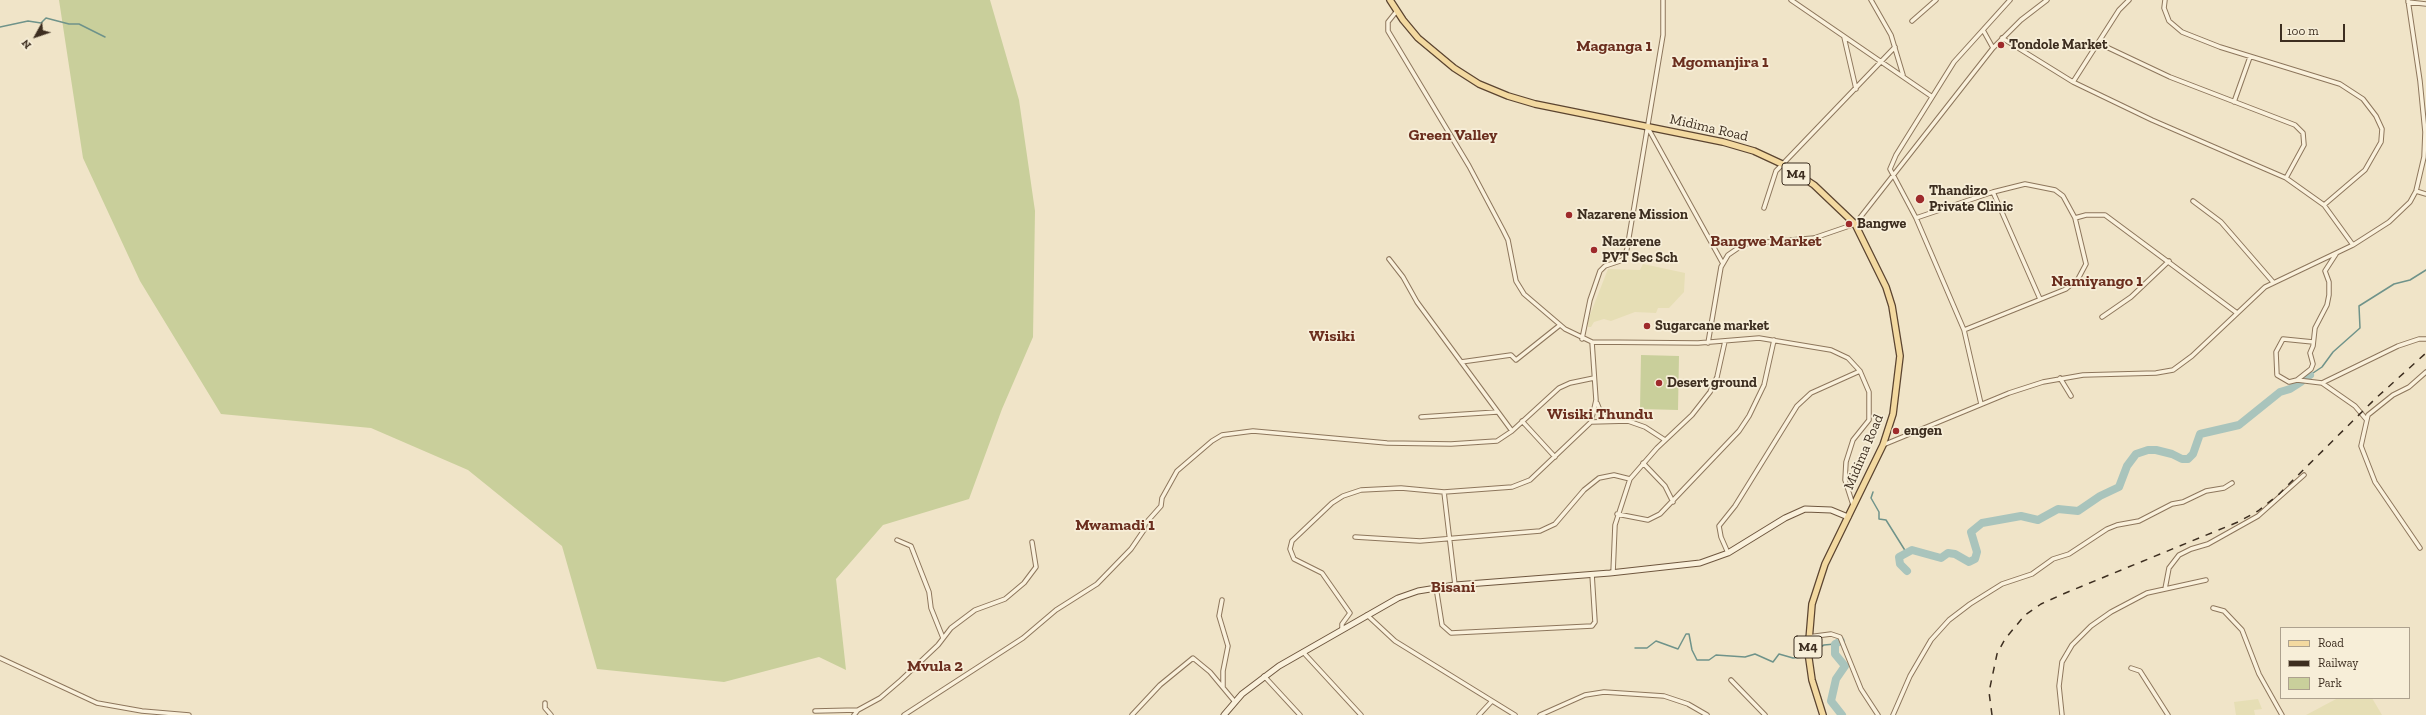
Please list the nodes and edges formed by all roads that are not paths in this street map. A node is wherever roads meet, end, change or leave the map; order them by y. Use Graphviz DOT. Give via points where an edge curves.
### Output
graph roads {
  1 [pos="1390,0"];
  2 [pos="1663,0"];
  3 [pos="1791,0"];
  4 [pos="1871,0"];
  5 [pos="1936,0"];
  6 [pos="2010,0"];
  7 [pos="2047,0"];
  8 [pos="2129,0"];
  9 [pos="2165,0"];
  10 [pos="2408,1"];
  11 [pos="2426,4"];
  12 [pos="1396,12"];
  13 [pos="1912,21"];
  14 [pos="1983,30"];
  15 [pos="1844,37"];
  16 [pos="2002,38"];
  17 [pos="2098,43"];
  18 [pos="1895,47"];
  19 [pos="1993,48"];
  20 [pos="2250,57"];
  21 [pos="1881,62"];
  22 [pos="1903,75"];
  23 [pos="2420,81"];
  24 [pos="2073,82"];
  25 [pos="2426,82"];
  26 [pos="1856,89"];
  27 [pos="1931,96"];
  28 [pos="2234,102"];
  29 [pos="1648,128"];
  30 [pos="2425,157"];
  31 [pos="1782,164"];
  32 [pos="1894,176"];
  33 [pos="2286,178"];
  34 [pos="2416,191"];
  35 [pos="1993,192"];
  36 [pos="2426,194"];
  37 [pos="2193,201"];
  38 [pos="2324,205"];
  39 [pos="1764,208"];
  40 [pos="1916,218"];
  41 [pos="2075,218"];
  42 [pos="1855,224"];
  43 [pos="2353,245"];
  44 [pos="2336,253"];
  45 [pos="1389,259"];
  46 [pos="2169,261"];
  47 [pos="1722,262"];
  48 [pos="2273,282"];
  49 [pos="2040,299"];
  50 [pos="2237,313"];
  51 [pos="2102,317"];
  52 [pos="1560,325"];
  53 [pos="1964,330"];
  54 [pos="1582,339"];
  55 [pos="2426,339"];
  56 [pos="1774,340"];
  57 [pos="1725,341"];
  58 [pos="1592,342"];
  59 [pos="2313,342"];
  60 [pos="1708,343"];
  61 [pos="1461,362"];
  62 [pos="1860,372"];
  63 [pos="2426,372"];
  64 [pos="1594,378"];
  65 [pos="2060,378"];
  66 [pos="2297,380"];
  67 [pos="2322,383"];
  68 [pos="2071,396"];
  69 [pos="1596,400"];
  70 [pos="1981,404"];
  71 [pos="1497,412"];
  72 [pos="1421,417"];
  73 [pos="2366,419"];
  74 [pos="1610,420"];
  75 [pos="1522,421"];
  76 [pos="1591,422"];
  77 [pos="1512,431"];
  78 [pos="1665,440"];
  79 [pos="1883,445"];
  80 [pos="1555,457"];
  81 [pos="1644,463"];
  82 [pos="2304,475"];
  83 [pos="1630,479"];
  84 [pos="2232,483"];
  85 [pos="1444,492"];
  86 [pos="1673,502"];
  87 [pos="1853,506"];
  88 [pos="1617,514"];
  89 [pos="1848,517"];
  90 [pos="1355,537"];
  91 [pos="1448,538"];
  92 [pos="897,540"];
  93 [pos="1032,542"];
  94 [pos="2420,548"];
  95 [pos="1728,553"];
  96 [pos="1612,573"];
  97 [pos="1592,574"];
  98 [pos="2206,580"];
  99 [pos="1455,585"];
  100 [pos="1436,587"];
  101 [pos="2165,589"];
  102 [pos="1222,600"];
  103 [pos="2214,608"];
  104 [pos="1367,615"];
  105 [pos="1342,629"];
  106 [pos="1808,637"];
  107 [pos="943,638"];
  108 [pos="1303,652"];
  109 [pos="0,658"];
  110 [pos="2131,668"];
  111 [pos="1264,676"];
  112 [pos="1731,680"];
  113 [pos="1224,688"];
  114 [pos="1492,701"];
  115 [pos="1235,702"];
  116 [pos="545,703"];
  117 [pos="858,710"];
  118 [pos="815,711"];
  119 [pos="1764,714"];
  120 [pos="189,715"];
  121 [pos="551,715"];
  122 [pos="854,715"];
  123 [pos="904,715"];
  124 [pos="1132,715"];
  125 [pos="1224,715"];
  126 [pos="1300,715"];
  127 [pos="1361,715"];
  128 [pos="1479,715"];
  129 [pos="1515,715"];
  130 [pos="1540,715"];
  131 [pos="1707,715"];
  132 [pos="1823,715"];
  133 [pos="1878,715"];
  134 [pos="1893,715"];
  135 [pos="2062,715"];
  136 [pos="2168,715"];
  137 [pos="2282,715"];
  1 -- 12 [label="main road, Midima Road / M4"];
  2 -- 29 [label="street" via="1664,28"];
  3 -- 15 [label="street"];
  4 -- 18 [label="street"];
  5 -- 13 [label="street"];
  6 -- 14 [label="street"];
  7 -- 16 [label="street"];
  8 -- 17 [label="street" via="2119,10"];
  9 -- 20 [label="street" via="2164,8 2169,21 2182,32"];
  10 -- 11 [label="street"];
  10 -- 23 [label="street"];
  12 -- 29 [label="main road, Midima Road / M4" via="1418,38 1437,55 1466,76 1491,89 1534,104"];
  12 -- 52 [label="street" via="1388,22 1388,31 1469,166 1503,230 1508,240 1516,281 1524,294"];
  14 -- 19 [label="street"];
  14 -- 27 [label="street" via="1954,62"];
  15 -- 21 [label="street"];
  15 -- 26 [label="street"];
  16 -- 19 [label="street"];
  16 -- 24 [label="street"];
  17 -- 24 [label="street"];
  17 -- 28 [label="street" via="2170,77"];
  18 -- 21 [label="street"];
  18 -- 22 [label="street"];
  19 -- 32 [label="street"];
  20 -- 28 [label="street"];
  20 -- 38 [label="street" via="2340,84 2362,99 2376,116 2382,136 2371,162 2357,178"];
  21 -- 22 [label="street"];
  21 -- 26 [label="street"];
  22 -- 27 [label="street"];
  23 -- 25 [label="street"];
  23 -- 30 [label="street"];
  24 -- 33 [label="street" via="2152,120"];
  26 -- 31 [label="street"];
  27 -- 32 [label="street" via="1896,155 1890,170"];
  28 -- 33 [label="street" via="2295,125 2303,133 2304,145"];
  29 -- 31 [label="main road, Midima Road / M4" via="1723,142 1754,151"];
  29 -- 47 [label="street"];
  29 -- 54 [label="street" via="1626,255 1623,260 1605,266 1600,271 1590,300"];
  30 -- 34 [label="street"];
  31 -- 39 [label="street" via="1772,176"];
  31 -- 42 [label="main road, Midima Road / M4" via="1814,185"];
  32 -- 40 [label="street"];
  32 -- 42 [label="street"];
  33 -- 38 [label="street"];
  34 -- 36 [label="street"];
  34 -- 43 [label="street" via="2410,202 2389,222"];
  35 -- 40 [label="street"];
  35 -- 41 [label="street" via="2025,184 2055,190 2063,196"];
  35 -- 49 [label="street"];
  37 -- 48 [label="street" via="2221,222"];
  38 -- 43 [label="street"];
  40 -- 53 [label="street"];
  41 -- 46 [label="street" via="2105,215"];
  41 -- 49 [label="street" via="2086,264 2078,279"];
  42 -- 47 [label="street" via="1814,238 1744,244"];
  42 -- 79 [label="main road, Midima Road / M4" via="1886,287 1892,306 1900,356 1893,414"];
  43 -- 44 [label="street"];
  44 -- 48 [label="street"];
  44 -- 59 [label="street" via="2325,271 2329,282 2329,295 2327,306 2317,323"];
  45 -- 61 [label="street"];
  46 -- 50 [label="street"];
  46 -- 51 [label="street" via="2132,297"];
  47 -- 60 [label="street"];
  48 -- 50 [label="street"];
  49 -- 53 [label="street"];
  50 -- 65 [label="street" via="2192,356 2172,370"];
  52 -- 54 [label="street"];
  52 -- 61 [label="street" via="1516,360 1511,355"];
  53 -- 70 [label="street"];
  54 -- 58 [label="street"];
  55 -- 67 [label="street" via="2398,346"];
  56 -- 57 [label="street" via="1749,338"];
  56 -- 62 [label="street" via="1831,350 1848,358"];
  56 -- 86 [label="street" via="1764,385 1749,416 1739,431"];
  57 -- 60 [label="street"];
  57 -- 78 [label="street" via="1717,377 1710,392 1692,415"];
  58 -- 60 [label="street"];
  58 -- 64 [label="street"];
  59 -- 66 [label="street" via="2310,353 2313,364 2311,369"];
  59 -- 66 [label="street" via="2286,338 2277,346 2277,375 2289,382"];
  61 -- 71 [label="street"];
  62 -- 87 [label="street" via="1870,392 1868,420 1853,440 1844,472 1846,488"];
  62 -- 95 [label="street" via="1811,393 1797,406 1735,506 1719,526"];
  63 -- 73 [label="street" via="2410,387 2393,395 2372,411"];
  64 -- 69 [label="street"];
  64 -- 75 [label="street" via="1570,382 1559,388"];
  65 -- 68 [label="street"];
  65 -- 70 [label="street" via="2026,387"];
  66 -- 67 [label="street"];
  67 -- 73 [label="street" via="2355,406"];
  69 -- 74 [label="street" via="1601,413"];
  69 -- 76 [label="street"];
  70 -- 79 [label="street"];
  71 -- 72 [label="street"];
  71 -- 77 [label="street"];
  73 -- 94 [label="street" via="2361,446 2375,482"];
  74 -- 76 [label="street"];
  74 -- 78 [label="street" via="1637,423"];
  75 -- 77 [label="street"];
  75 -- 80 [label="street"];
  76 -- 80 [label="street"];
  77 -- 123 [label="street" via="1497,441 1451,444 1386,442 1253,431 1222,435 1177,471 1162,498 1161,506 1146,524 1131,549 1097,584 1056,610 1023,638"];
  78 -- 81 [label="street"];
  79 -- 87 [label="main road, Midima Road / M4"];
  80 -- 85 [label="street" via="1530,480 1518,486"];
  81 -- 83 [label="street"];
  81 -- 86 [label="street" via="1665,486"];
  82 -- 101 [label="street" via="2258,516 2208,544 2179,555 2169,568"];
  83 -- 88 [label="street"];
  83 -- 91 [label="street" via="1614,475 1599,478 1584,490 1555,524 1545,530"];
  84 -- 134 [label="street" via="2224,488 2206,491 2183,502 2172,504 2139,521 2107,529 2069,554 2053,559 2032,574 2002,584 1970,604 1949,620 1931,640 1910,676"];
  85 -- 91 [label="street"];
  85 -- 105 [label="street" via="1382,488 1350,493 1332,503 1292,540 1290,549 1294,559 1322,573 1350,613 1342,624"];
  86 -- 88 [label="street" via="1660,514 1648,520"];
  87 -- 89 [label="main road, Midima Road / M4"];
  88 -- 96 [label="street" via="1613,537"];
  89 -- 95 [label="street" via="1831,510 1805,509 1785,518"];
  89 -- 106 [label="main road, Midima Road / M4" via="1815,591"];
  90 -- 91 [label="street" via="1420,541"];
  91 -- 99 [label="street"];
  92 -- 107 [label="street" via="911,546"];
  93 -- 107 [label="street" via="1036,567 1024,583 1005,598 974,610 949,629"];
  95 -- 96 [label="street" via="1693,564"];
  96 -- 97 [label="street"];
  97 -- 99 [label="street"];
  97 -- 100 [label="street" via="1595,622 1592,626 1451,634 1442,625"];
  98 -- 101 [label="street"];
  99 -- 100 [label="street"];
  100 -- 104 [label="street" via="1406,595"];
  101 -- 135 [label="street" via="2148,593 2111,612 2091,626 2072,645 2062,662 2059,686"];
  102 -- 113 [label="street" via="1219,616 1228,646 1223,671"];
  103 -- 137 [label="street" via="2224,611 2242,630 2259,674"];
  104 -- 105 [label="street"];
  104 -- 114 [label="street" via="1395,641"];
  105 -- 108 [label="street"];
  106 -- 132 [label="main road, Midima Road / M4" via="1812,680"];
  106 -- 133 [label="street" via="1831,634 1840,637 1861,689"];
  107 -- 117 [label="street" via="880,698"];
  108 -- 111 [label="street"];
  108 -- 127 [label="street"];
  109 -- 120 [label="street" via="97,703 142,711"];
  110 -- 136 [label="street" via="2140,671"];
  111 -- 115 [label="street"];
  111 -- 126 [label="street"];
  112 -- 119 [label="street"];
  113 -- 115 [label="street"];
  113 -- 124 [label="street" via="1193,658 1160,685"];
  114 -- 128 [label="street"];
  114 -- 129 [label="street"];
  115 -- 125 [label="street"];
  116 -- 121 [label="street" via="545,708"];
  117 -- 118 [label="street"];
  117 -- 122 [label="street"];
  130 -- 131 [label="street" via="1585,695 1604,692 1664,696 1688,704"];
}
